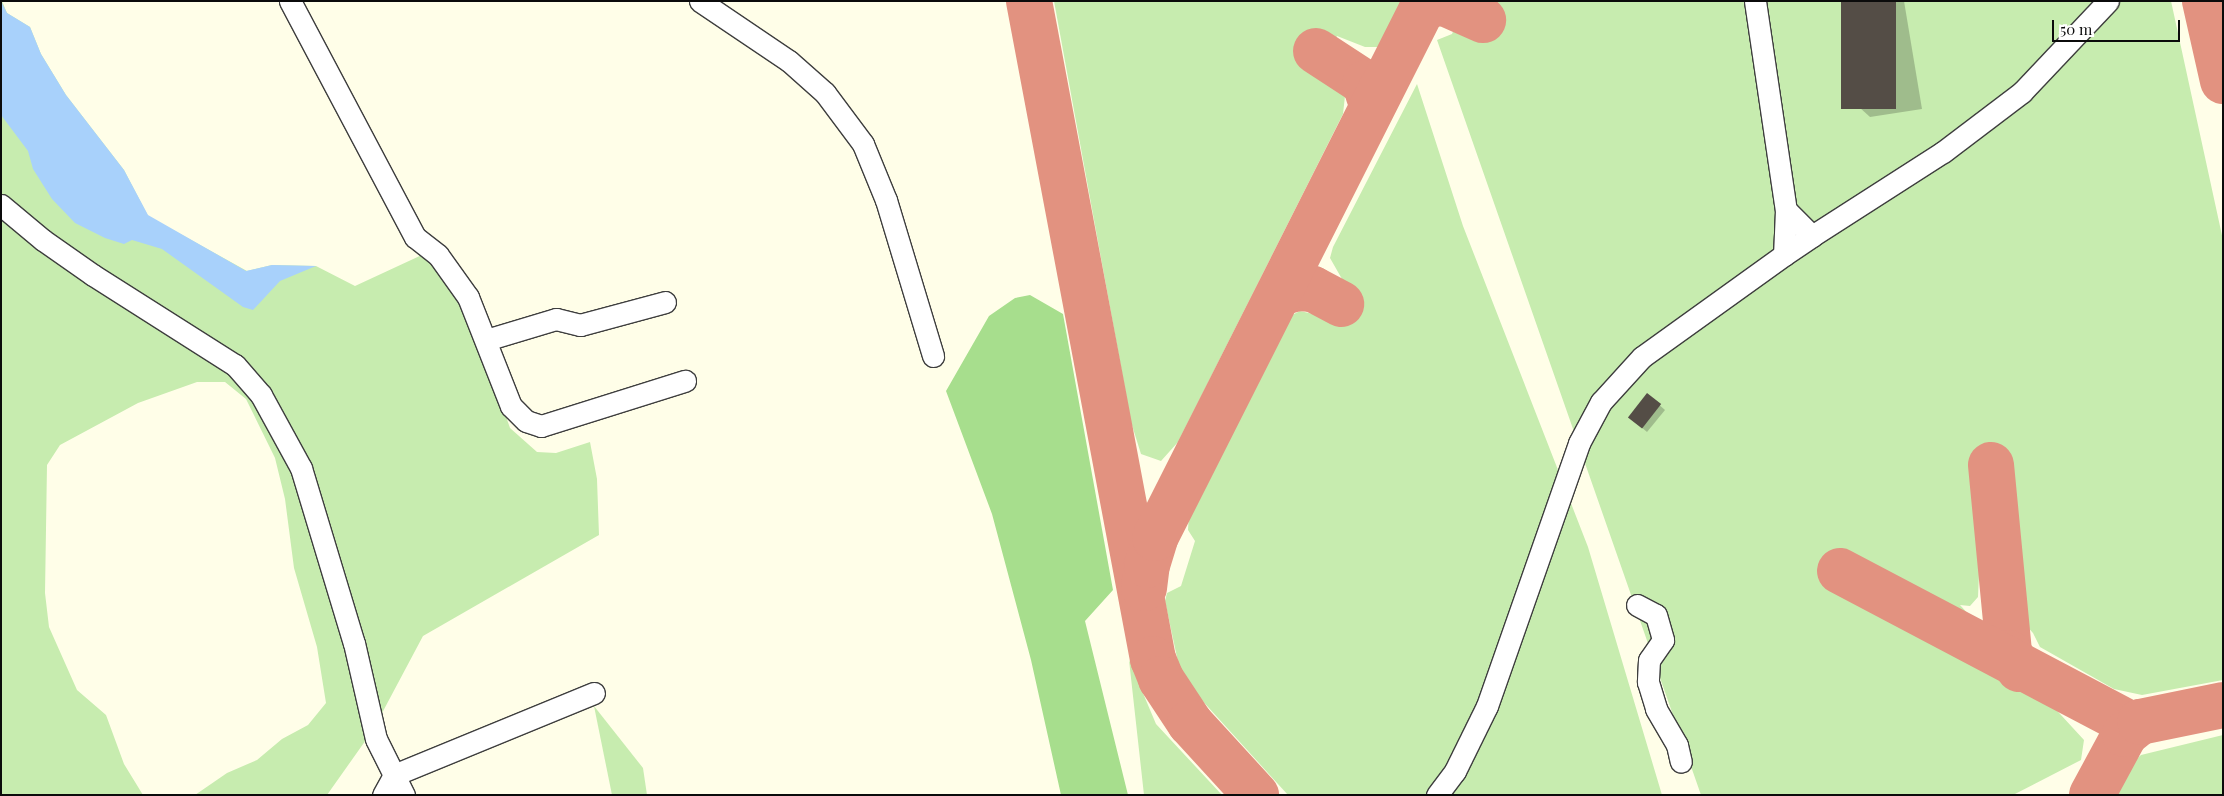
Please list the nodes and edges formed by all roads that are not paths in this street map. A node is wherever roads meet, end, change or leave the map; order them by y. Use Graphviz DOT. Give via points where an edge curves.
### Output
graph roads {
  1 [pos="290,1"];
  2 [pos="700,1"];
  3 [pos="1755,1"];
  4 [pos="2108,1"];
  5 [pos="1,205"];
  6 [pos="1786,210"];
  7 [pos="1812,236"];
  8 [pos="1784,255"];
  9 [pos="665,302"];
  10 [pos="486,340"];
  11 [pos="932,356"];
  12 [pos="685,381"];
  13 [pos="1637,605"];
  14 [pos="594,693"];
  15 [pos="1682,762"];
  16 [pos="394,775"];
  17 [pos="383,795"];
  18 [pos="404,795"];
  19 [pos="1437,795"];
  1 -- 10 [label="lane" via="415,237 438,255 468,297"];
  2 -- 11 [label="lane" via="789,61 825,93 863,144 886,200"];
  3 -- 6 [label="lane"];
  4 -- 7 [label="lane" via="2022,92 1943,152"];
  5 -- 16 [label="lane" via="86,270 235,365 261,395 301,468 354,643 369,715"];
  6 -- 7 [label="lane"];
  6 -- 8 [label="lane"];
  7 -- 8 [label="lane"];
  8 -- 19 [label="lane" via="1642,357 1601,402 1579,443 1487,706 1455,771"];
  9 -- 10 [label="lane" via="580,325 556,319"];
  10 -- 12 [label="lane" via="511,406 526,421 542,426"];
  13 -- 15 [label="lane" via="1656,615 1663,640 1649,660 1648,682 1656,709 1678,745"];
  14 -- 16 [label="lane"];
  16 -- 17 [label="lane"];
  16 -- 18 [label="lane"];
}
